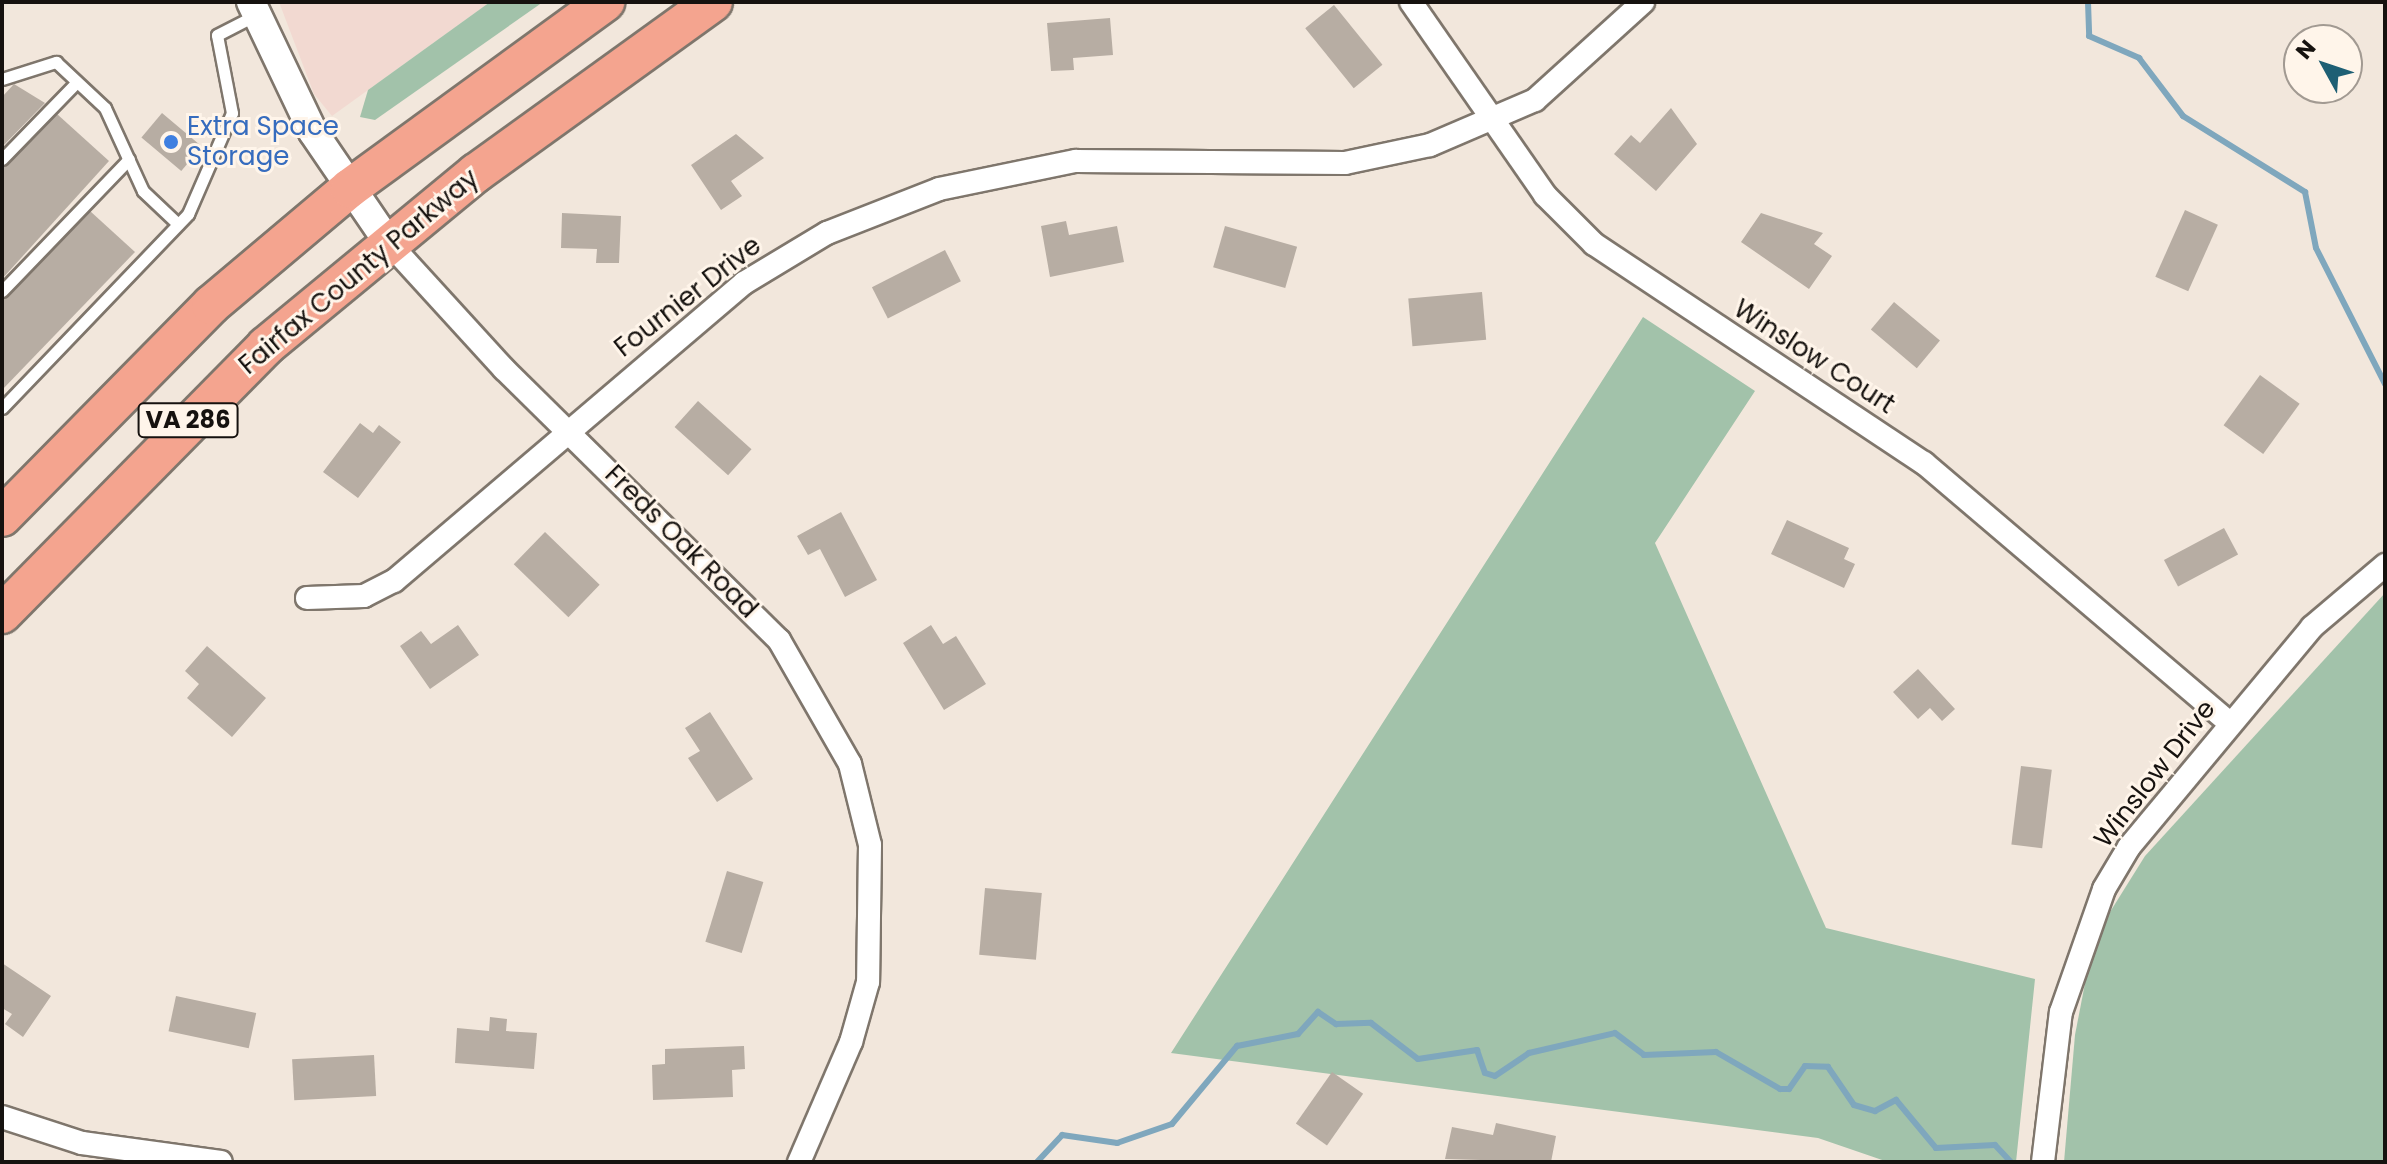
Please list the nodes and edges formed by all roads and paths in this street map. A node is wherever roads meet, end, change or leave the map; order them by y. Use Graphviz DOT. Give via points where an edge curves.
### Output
graph roads {
  1 [pos="605,2"];
  2 [pos="713,2"];
  3 [pos="1411,2"];
  4 [pos="1643,2"];
  5 [pos="254,9"];
  6 [pos="2,79"];
  7 [pos="77,82"];
  8 [pos="1490,119"];
  9 [pos="2,159"];
  10 [pos="129,159"];
  11 [pos="350,188"];
  12 [pos="178,224"];
  13 [pos="388,242"];
  14 [pos="2,291"];
  15 [pos="2,408"];
  16 [pos="569,432"];
  17 [pos="2,517"];
  18 [pos="2385,565"];
  19 [pos="307,598"];
  20 [pos="2,614"];
  21 [pos="2230,723"];
  22 [pos="2,1117"];
  23 [pos="79,1152"];
  24 [pos="221,1162"];
  25 [pos="799,1162"];
  26 [pos="2043,1162"];
  1 -- 11 [label="highway, VA 286"];
  2 -- 13 [label="highway, Fairfax County Parkway / VA 286"];
  3 -- 8 [label="street, Winslow Court"];
  4 -- 8 [label="street, Fournier Drive" via="1578,67 1535,100"];
  5 -- 11 [label="street, Freds Oak Road" via="294,97"];
  5 -- 12 [label="lane" via="217,35 232,113 205,184"];
  6 -- 7 [label="lane" via="56,62"];
  7 -- 9 [label="lane"];
  7 -- 10 [label="lane" via="105,108"];
  8 -- 16 [label="street, Fournier Drive" via="1430,145 1345,163 1076,161 939,189 827,233 744,283"];
  8 -- 21 [label="street, Winslow Court" via="1545,195 1594,244 1924,463"];
  10 -- 12 [label="lane" via="143,191"];
  10 -- 14 [label="lane"];
  11 -- 13 [label="street, Freds Oak Road"];
  11 -- 17 [label="highway, VA 286" via="199,315"];
  12 -- 15 [label="lane"];
  13 -- 16 [label="street, Freds Oak Road"];
  13 -- 20 [label="highway, Fairfax County Parkway / VA 286" via="181,427"];
  16 -- 19 [label="street, Fournier Drive" via="394,581 364,596"];
  16 -- 25 [label="street, Freds Oak Road" via="779,640 829,717 862,799 873,883 868,982 851,1042"];
  18 -- 21 [label="street, Winslow Drive" via="2333,605"];
  21 -- 26 [label="street, Winslow Drive" via="2129,847 2084,930 2061,1012"];
  22 -- 23 [label="street"];
  23 -- 24 [label="street"];
}
